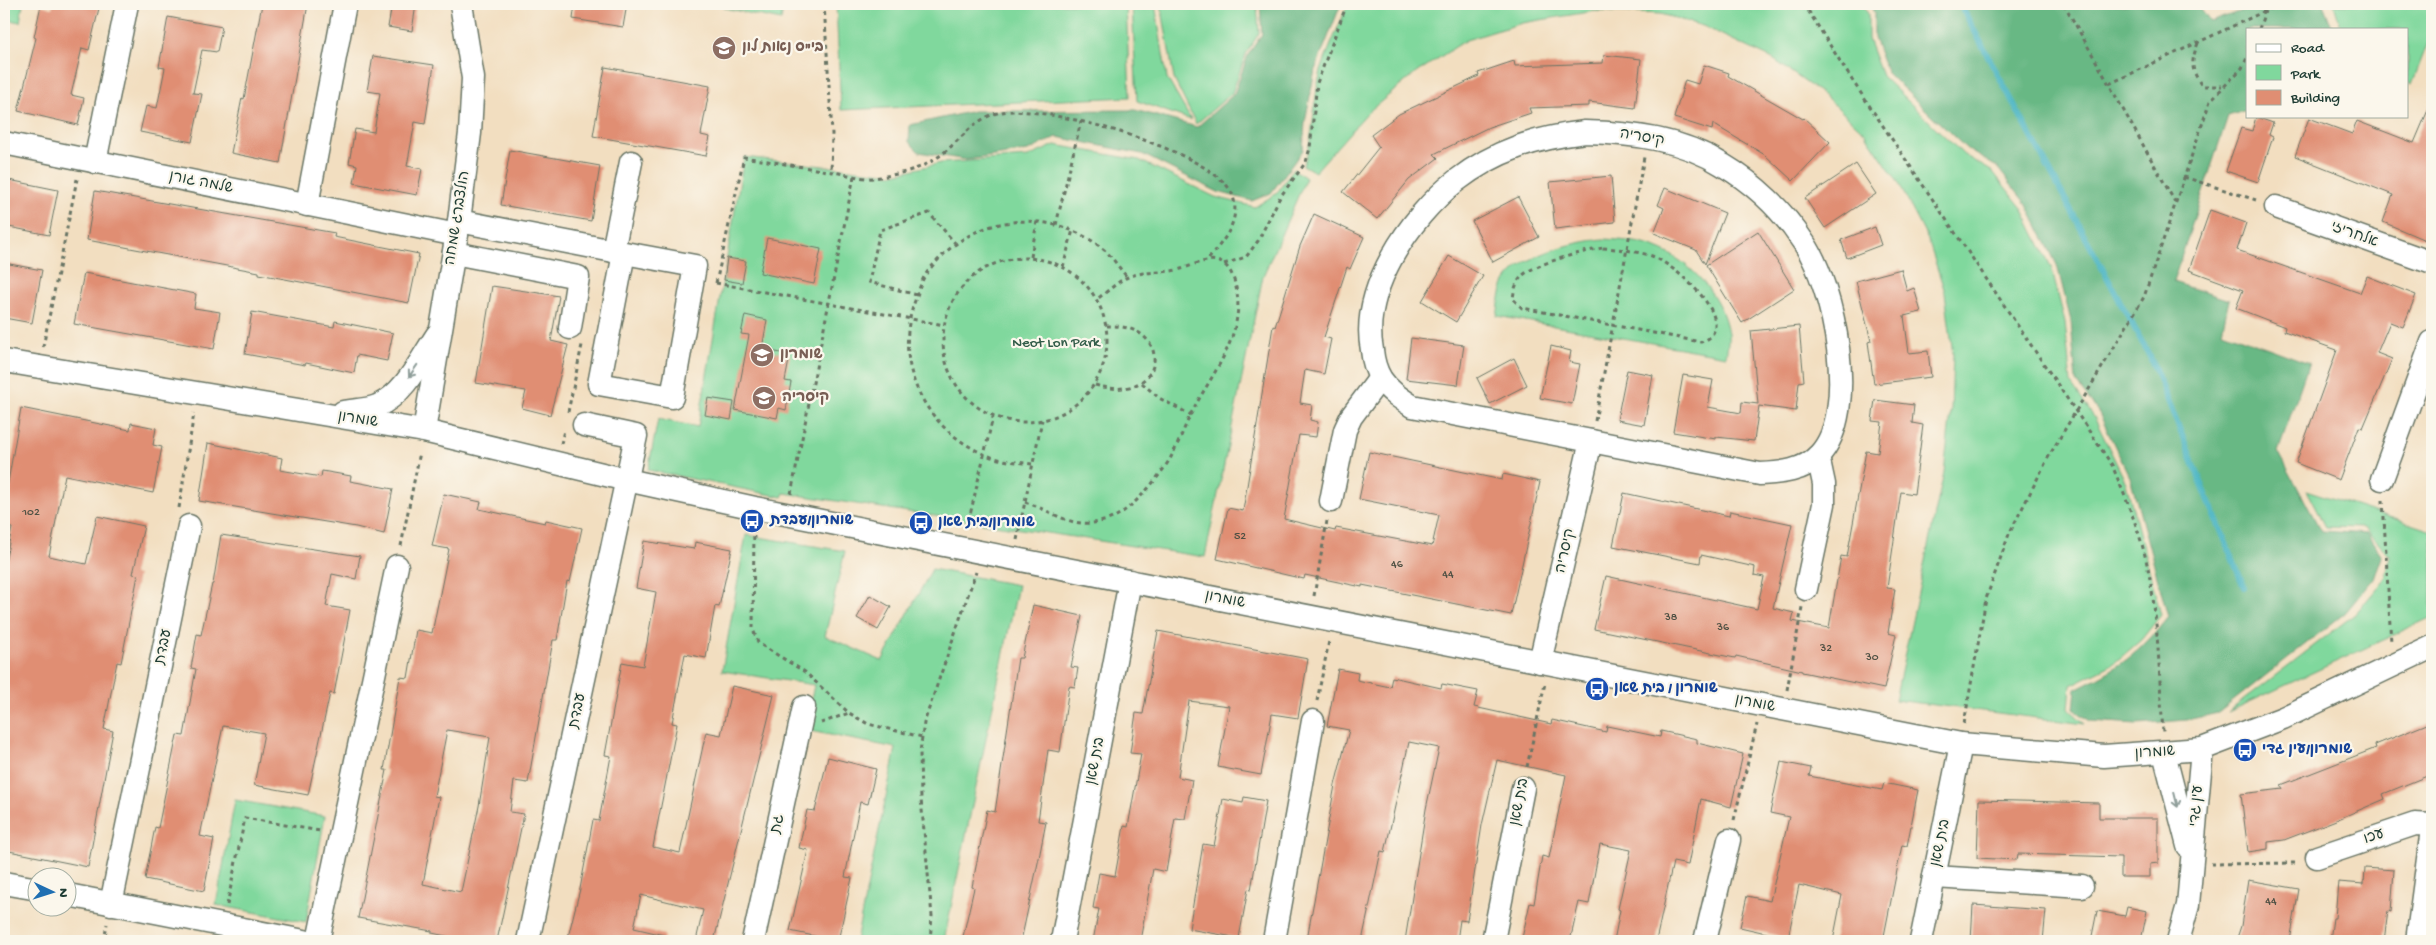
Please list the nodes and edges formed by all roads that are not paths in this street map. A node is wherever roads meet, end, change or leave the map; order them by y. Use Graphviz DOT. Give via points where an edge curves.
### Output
graph roads {
  1 [pos="127,4"];
  2 [pos="345,4"];
  3 [pos="461,4"];
  4 [pos="4,143"];
  5 [pos="88,160"];
  6 [pos="631,162"];
  7 [pos="307,205"];
  8 [pos="2276,207"];
  9 [pos="456,236"];
  10 [pos="619,252"];
  11 [pos="2432,263"];
  12 [pos="440,330"];
  13 [pos="577,332"];
  14 [pos="2432,342"];
  15 [pos="4,361"];
  16 [pos="1380,378"];
  17 [pos="327,415"];
  18 [pos="572,421"];
  19 [pos="424,431"];
  20 [pos="1591,441"];
  21 [pos="1818,456"];
  22 [pos="2382,479"];
  23 [pos="628,480"];
  24 [pos="1331,501"];
  25 [pos="189,526"];
  26 [pos="397,566"];
  27 [pos="1130,581"];
  28 [pos="1806,590"];
  29 [pos="2432,647"];
  30 [pos="1545,662"];
  31 [pos="804,707"];
  32 [pos="1314,722"];
  33 [pos="1961,744"];
  34 [pos="2202,749"];
  35 [pos="2164,753"];
  36 [pos="1523,788"];
  37 [pos="2432,825"];
  38 [pos="2432,829"];
  39 [pos="1729,840"];
  40 [pos="2317,857"];
  41 [pos="2192,864"];
  42 [pos="1934,877"];
  43 [pos="4,883"];
  44 [pos="2082,886"];
  45 [pos="28,888"];
  46 [pos="78,897"];
  47 [pos="111,904"];
  48 [pos="304,941"];
  49 [pos="318,941"];
  50 [pos="528,941"];
  51 [pos="753,941"];
  52 [pos="1062,941"];
  53 [pos="1274,941"];
  54 [pos="1493,941"];
  55 [pos="1705,941"];
  56 [pos="1921,941"];
  57 [pos="2178,941"];
  58 [pos="2417,941"];
  1 -- 5 [label="street"];
  2 -- 7 [label="street"];
  3 -- 9 [label="street, הולצברג שמחה" via="473,78 470,134"];
  4 -- 5 [label="street, שלמה גורן"];
  5 -- 7 [label="street, שלמה גורן"];
  6 -- 10 [label="street"];
  7 -- 9 [label="street, שלמה גורן"];
  8 -- 11 [label="street, אלחריזי"];
  9 -- 10 [label="street"];
  9 -- 12 [label="street, הולצברג שמחה"];
  9 -- 13 [label="street" via="578,277"];
  10 -- 10 [label="street" via="695,266 672,397 600,384"];
  12 -- 17 [label="street, one-way" via="402,386 389,398 377,406"];
  12 -- 19 [label="street, הולצברג שמחה"];
  14 -- 22 [label="street"];
  15 -- 17 [label="street, שומרון"];
  16 -- 20 [label="street, קיסריה" via="1394,395 1412,406"];
  16 -- 21 [label="street, קיסריה" via="1372,351 1370,323 1386,266 1403,238 1455,182 1512,148 1548,137 1585,132 1648,137 1690,149 1723,164 1781,213 1805,244 1824,285 1834,320 1840,363 1839,400 1834,424 1829,443"];
  16 -- 24 [label="street" via="1345,430"];
  17 -- 19 [label="street, שומרון"];
  18 -- 23 [label="street, עבדת" via="636,436"];
  19 -- 23 [label="street, שומרון"];
  20 -- 21 [label="street, קיסריה" via="1760,474 1797,470"];
  20 -- 30 [label="street, קיסריה"];
  21 -- 28 [label="street" via="1824,504"];
  23 -- 27 [label="street, שומרון"];
  23 -- 50 [label="street, עבדת"];
  25 -- 47 [label="street, עבדת"];
  26 -- 49 [label="street"];
  27 -- 30 [label="street, שומרון"];
  27 -- 52 [label="street, בית שאן"];
  29 -- 34 [label="street, שומרון" via="2283,718"];
  30 -- 33 [label="street, שומרון"];
  31 -- 51 [label="street, גת"];
  32 -- 53 [label="street"];
  33 -- 35 [label="street, שומרון" via="2104,756"];
  33 -- 42 [label="street, בית שאן"];
  34 -- 35 [label="street, שומרון"];
  34 -- 41 [label="street, עין גדי"];
  35 -- 41 [label="street, עין גדי, one-way"];
  36 -- 54 [label="street, בית שאן"];
  37 -- 40 [label="street, עכו" via="2415,824"];
  38 -- 58 [label="street"];
  39 -- 55 [label="street"];
  41 -- 57 [label="street, עין גדי" via="2188,904"];
  42 -- 44 [label="street"];
  42 -- 56 [label="street, בית שאן"];
  43 -- 45 [label="street"];
  46 -- 47 [label="street"];
  47 -- 48 [label="street"];
}
